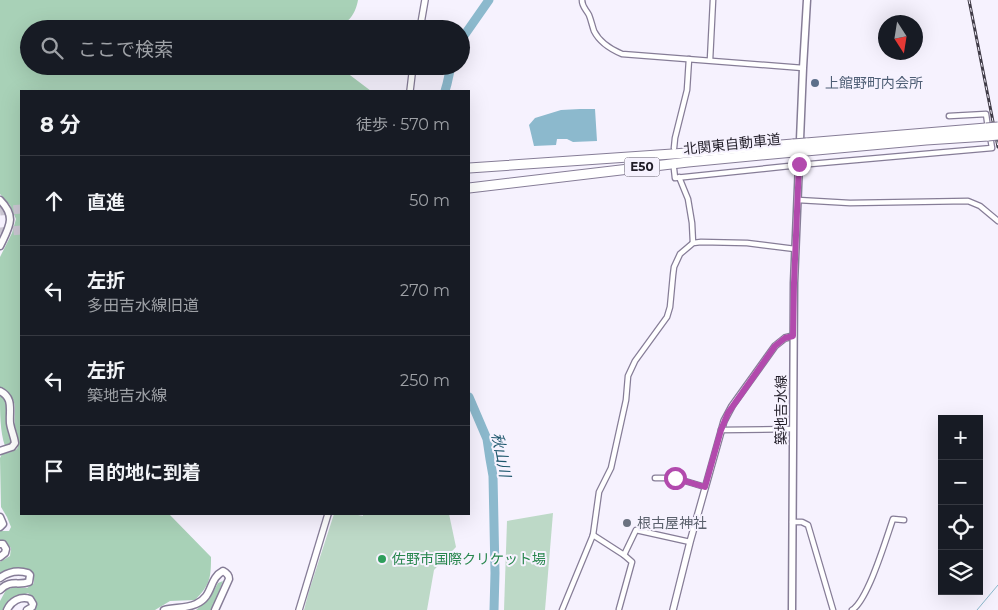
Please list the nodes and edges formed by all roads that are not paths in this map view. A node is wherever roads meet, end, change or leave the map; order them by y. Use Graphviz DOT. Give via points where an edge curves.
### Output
graph roads {
  1 [pos="426,0"];
  2 [pos="582,0"];
  3 [pos="713,0"];
  4 [pos="807,0"];
  5 [pos="422,20"];
  6 [pos="690,59"];
  7 [pos="710,60"];
  8 [pos="803,68"];
  9 [pos="412,75"];
  10 [pos="410,90"];
  11 [pos="949,116"];
  12 [pos="998,127"];
  13 [pos="987,132"];
  14 [pos="998,135"];
  15 [pos="674,148"];
  16 [pos="794,148"];
  17 [pos="799,164"];
  18 [pos="470,168"];
  19 [pos="674,170"];
  20 [pos="680,177"];
  21 [pos="470,188"];
  22 [pos="0,200"];
  23 [pos="798,200"];
  24 [pos="998,221"];
  25 [pos="693,243"];
  26 [pos="0,246"];
  27 [pos="795,249"];
  28 [pos="793,336"];
  29 [pos="1,391"];
  30 [pos="793,429"];
  31 [pos="721,430"];
  32 [pos="0,451"];
  33 [pos="655,478"];
  34 [pos="705,487"];
  35 [pos="328,515"];
  36 [pos="0,517"];
  37 [pos="904,520"];
  38 [pos="792,522"];
  39 [pos="0,526"];
  40 [pos="593,535"];
  41 [pos="690,542"];
  42 [pos="0,544"];
  43 [pos="624,555"];
  44 [pos="0,557"];
  45 [pos="0,578"];
  46 [pos="0,590"];
  47 [pos="619,609"];
  48 [pos="7,610"];
  49 [pos="27,610"];
  50 [pos="164,610"];
  51 [pos="214,610"];
  52 [pos="299,610"];
  53 [pos="562,610"];
  54 [pos="673,610"];
  55 [pos="792,610"];
  56 [pos="833,610"];
  57 [pos="852,610"];
  1 -- 5 [label="street"];
  2 -- 6 [label="street" via="595,33 612,50 637,56"];
  3 -- 7 [label="street"];
  4 -- 8 [label="main road, 築地吉水線"];
  6 -- 7 [label="street"];
  6 -- 15 [label="street" via="687,90"];
  7 -- 8 [label="street"];
  8 -- 17 [label="main road, 築地吉水線"];
  9 -- 10 [label="street"];
  11 -- 17 [label="street" via="986,114 992,148"];
  12 -- 13 [label="highway, 北関東自動車道 / E50, bridge"];
  13 -- 14 [label="highway, 北関東自動車道 / E50, bridge"];
  13 -- 16 [label="highway, 北関東自動車道 / E50, bridge" via="926,140"];
  16 -- 18 [label="highway, 北関東自動車道 / E50"];
  16 -- 21 [label="highway, 北関東自動車道 / E50"];
  17 -- 20 [label="street"];
  17 -- 23 [label="main road, 築地吉水線"];
  19 -- 20 [label="street" via="675,178"];
  20 -- 25 [label="street" via="688,199"];
  22 -- 26 [label="main road" via="10,219"];
  23 -- 24 [label="street" via="850,203 968,201"];
  23 -- 27 [label="main road, 築地吉水線"];
  25 -- 27 [label="street" via="747,243"];
  25 -- 40 [label="street" via="680,254 674,267 667,317 628,376 611,468 599,492"];
  27 -- 28 [label="main road, 築地吉水線"];
  28 -- 30 [label="main road, 築地吉水線"];
  28 -- 31 [label="street" via="775,346 732,406"];
  29 -- 32 [label="main road" via="10,400 10,426 15,443"];
  30 -- 31 [label="street"];
  30 -- 38 [label="main road, 築地吉水線"];
  31 -- 34 [label="street"];
  33 -- 34 [label="street" via="675,478"];
  34 -- 41 [label="street"];
  35 -- 52 [label="street"];
  36 -- 39 [label="main road" via="4,524"];
  37 -- 57 [label="street" via="893,519 870,581 859,604"];
  38 -- 55 [label="main road, 築地吉水線"];
  38 -- 56 [label="street" via="808,524"];
  40 -- 43 [label="street"];
  40 -- 53 [label="street"];
  41 -- 43 [label="street" via="636,530"];
  41 -- 54 [label="street"];
  42 -- 44 [label="main road" via="6,551"];
  43 -- 47 [label="street" via="632,562"];
  45 -- 46 [label="main road" via="7,573 24,572 30,578 26,583 6,584"];
  48 -- 49 [label="main road" via="12,603 26,597 33,604"];
  50 -- 51 [label="main road" via="199,603 208,594 218,573 227,572 228,584"];
}
